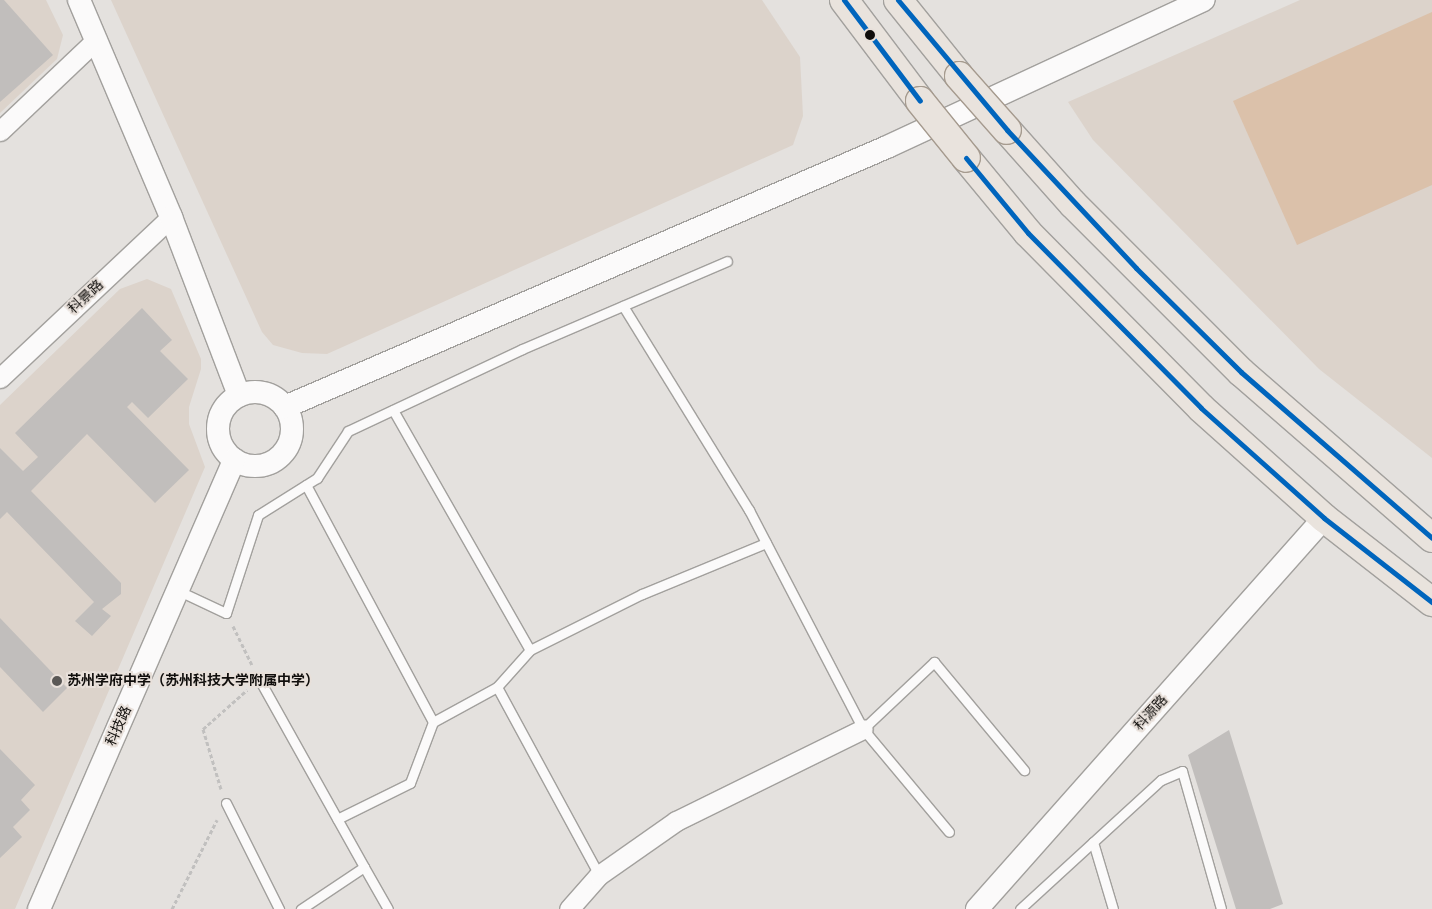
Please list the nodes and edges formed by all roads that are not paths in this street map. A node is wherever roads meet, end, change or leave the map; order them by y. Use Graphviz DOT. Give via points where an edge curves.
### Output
graph roads {
  1 [pos="78,0"];
  2 [pos="844,0"];
  3 [pos="898,0"];
  4 [pos="1203,0"];
  5 [pos="96,40"];
  6 [pos="0,131"];
  7 [pos="171,217"];
  8 [pos="727,261"];
  9 [pos="623,306"];
  10 [pos="0,378"];
  11 [pos="239,395"];
  12 [pos="285,407"];
  13 [pos="393,410"];
  14 [pos="234,460"];
  15 [pos="306,485"];
  16 [pos="1324,518"];
  17 [pos="1432,538"];
  18 [pos="766,543"];
  19 [pos="179,591"];
  20 [pos="1432,602"];
  21 [pos="530,650"];
  22 [pos="259,679"];
  23 [pos="497,687"];
  24 [pos="432,722"];
  25 [pos="863,729"];
  26 [pos="1024,770"];
  27 [pos="226,803"];
  28 [pos="337,819"];
  29 [pos="949,832"];
  30 [pos="1093,842"];
  31 [pos="364,867"];
  32 [pos="599,875"];
  33 [pos="39,909"];
  34 [pos="279,909"];
  35 [pos="301,909"];
  36 [pos="388,909"];
  37 [pos="569,909"];
  38 [pos="977,909"];
  39 [pos="1020,909"];
  40 [pos="1113,909"];
  41 [pos="1221,909"];
  1 -- 5 [label="street"];
  2 -- 16 [label="main road, bridge" via="920,101 1028,233 1202,408"];
  3 -- 17 [label="main road, bridge" via="959,76 1073,204 1241,372"];
  4 -- 12 [label="street" via="878,151"];
  5 -- 6 [label="street"];
  5 -- 7 [label="street"];
  7 -- 10 [label="street, 科景路"];
  7 -- 11 [label="street"];
  8 -- 9 [label="lane"];
  9 -- 13 [label="lane"];
  9 -- 18 [label="lane"];
  11 -- 12 [label="street" via="264,393"];
  11 -- 14 [label="street" via="225,408 218,426 222,445"];
  12 -- 14 [label="street" via="291,421 292,436 276,460 263,466 248,466"];
  13 -- 15 [label="lane" via="348,431 317,478"];
  13 -- 21 [label="lane"];
  14 -- 19 [label="street, 科技路"];
  15 -- 19 [label="lane" via="258,515 226,612"];
  15 -- 24 [label="lane"];
  16 -- 20 [label="main road"];
  16 -- 38 [label="street, 科源路"];
  18 -- 21 [label="lane" via="642,594"];
  18 -- 25 [label="lane"];
  19 -- 33 [label="street, 科技路"];
  21 -- 23 [label="lane"];
  22 -- 28 [label="lane"];
  23 -- 24 [label="lane"];
  23 -- 32 [label="lane"];
  24 -- 28 [label="lane" via="410,783"];
  25 -- 26 [label="lane" via="934,662"];
  25 -- 29 [label="lane"];
  25 -- 32 [label="street" via="676,821"];
  27 -- 34 [label="lane"];
  28 -- 31 [label="lane"];
  30 -- 39 [label="lane"];
  30 -- 40 [label="lane"];
  30 -- 41 [label="lane" via="1161,780 1182,771"];
  31 -- 35 [label="lane"];
  31 -- 36 [label="lane"];
  32 -- 37 [label="street"];
}
